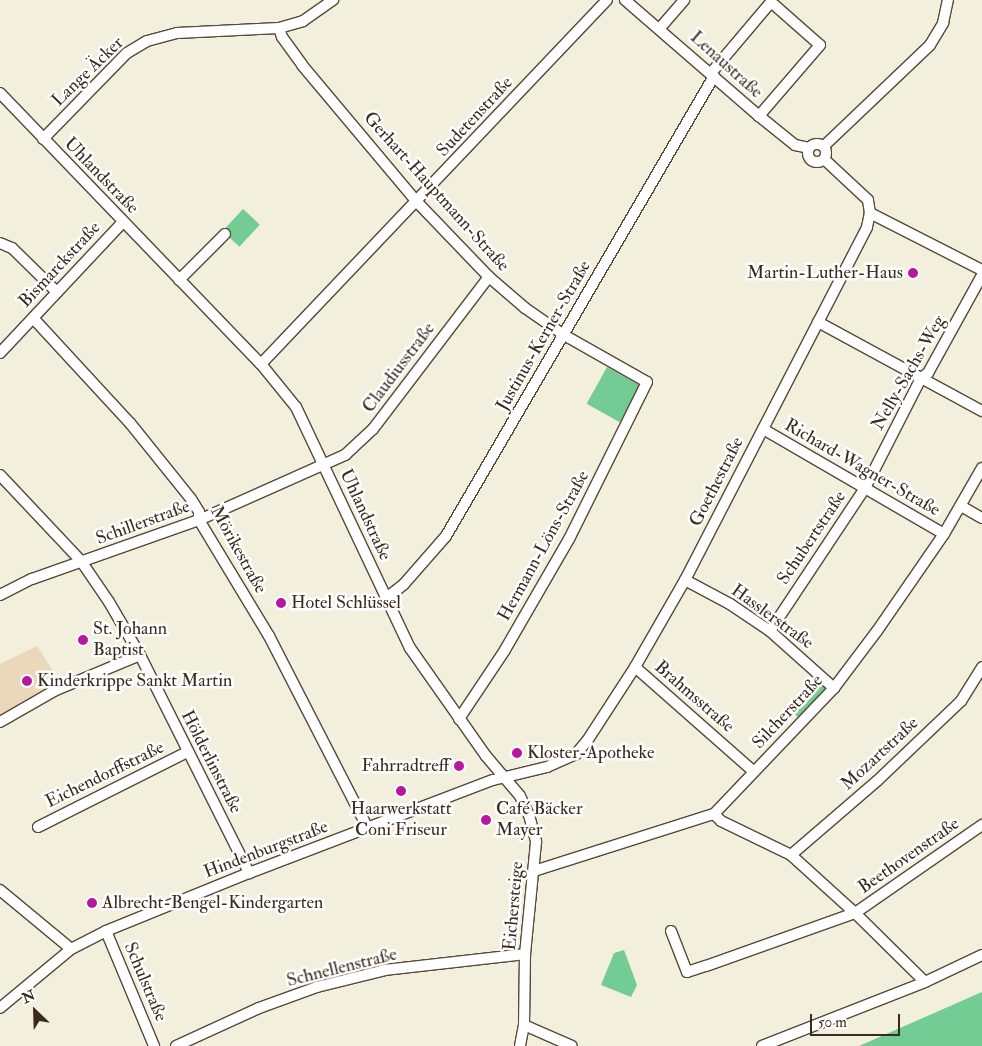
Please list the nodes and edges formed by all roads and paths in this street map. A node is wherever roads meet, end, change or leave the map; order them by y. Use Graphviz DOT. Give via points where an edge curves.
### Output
graph roads {
  1 [pos="332,0"];
  2 [pos="607,0"];
  3 [pos="625,0"];
  4 [pos="684,0"];
  5 [pos="948,0"];
  6 [pos="279,28"];
  7 [pos="660,28"];
  8 [pos="713,75"];
  9 [pos="0,93"];
  10 [pos="759,116"];
  11 [pos="44,139"];
  12 [pos="824,146"];
  13 [pos="809,148"];
  14 [pos="824,159"];
  15 [pos="417,202"];
  16 [pos="870,213"];
  17 [pos="123,222"];
  18 [pos="225,234"];
  19 [pos="0,244"];
  20 [pos="982,270"];
  21 [pos="982,275"];
  22 [pos="489,277"];
  23 [pos="179,280"];
  24 [pos="57,292"];
  25 [pos="33,318"];
  26 [pos="818,322"];
  27 [pos="564,335"];
  28 [pos="0,353"];
  29 [pos="261,364"];
  30 [pos="921,378"];
  31 [pos="647,382"];
  32 [pos="982,411"];
  33 [pos="763,429"];
  34 [pos="324,464"];
  35 [pos="982,468"];
  36 [pos="0,475"];
  37 [pos="865,488"];
  38 [pos="961,506"];
  39 [pos="982,518"];
  40 [pos="199,520"];
  41 [pos="944,534"];
  42 [pos="81,561"];
  43 [pos="685,580"];
  44 [pos="0,595"];
  45 [pos="385,599"];
  46 [pos="770,630"];
  47 [pos="140,655"];
  48 [pos="635,667"];
  49 [pos="982,668"];
  50 [pos="834,688"];
  51 [pos="459,719"];
  52 [pos="0,722"];
  53 [pos="188,752"];
  54 [pos="753,771"];
  55 [pos="504,777"];
  56 [pos="714,814"];
  57 [pos="982,825"];
  58 [pos="38,827"];
  59 [pos="368,829"];
  60 [pos="791,855"];
  61 [pos="534,871"];
  62 [pos="249,873"];
  63 [pos="0,890"];
  64 [pos="855,913"];
  65 [pos="671,931"];
  66 [pos="106,932"];
  67 [pos="71,948"];
  68 [pos="525,954"];
  69 [pos="982,955"];
  70 [pos="925,982"];
  71 [pos="0,1008"];
  72 [pos="524,1025"];
  73 [pos="154,1046"];
  74 [pos="176,1046"];
  75 [pos="520,1046"];
  76 [pos="572,1046"];
  77 [pos="762,1046"];
  1 -- 6 [label="street, Lange Äcker" via="302,21"];
  2 -- 15 [label="street, Sudetenstraße"];
  3 -- 7 [label="street, Lenaustraße"];
  4 -- 7 [label="street"];
  5 -- 12 [label="street" via="943,23 930,45"];
  6 -- 11 [label="street, Lange Äcker" via="177,33 147,41 127,53"];
  6 -- 15 [label="street, Gerhart-Hauptmann-Straße" via="302,65"];
  7 -- 8 [label="street, Lenaustraße"];
  8 -- 10 [label="street, Lenaustraße"];
  8 -- 10 [label="street, Justinus-Kerner-Straße" via="771,2 820,45"];
  8 -- 27 [label="street, Justinus-Kerner-Straße"];
  9 -- 11 [label="street, Uhlandstraße"];
  10 -- 13 [label="street, Lenaustraße" via="795,145"];
  11 -- 17 [label="street, Uhlandstraße"];
  12 -- 13 [label="street" via="816,144"];
  12 -- 14 [label="street" via="827,154"];
  13 -- 14 [label="street, Lenaustraße" via="808,154 813,162"];
  14 -- 16 [label="street" via="868,200"];
  15 -- 22 [label="street, Gerhart-Hauptmann-Straße"];
  15 -- 29 [label="street, Sudetenstraße"];
  16 -- 20 [label="street"];
  16 -- 26 [label="street, Goethestraße"];
  17 -- 23 [label="street, Uhlandstraße"];
  17 -- 24 [label="street, Bismarckstraße"];
  18 -- 23 [label="street"];
  19 -- 24 [label="street" via="12,248"];
  21 -- 30 [label="street, Nelly-Sachs-Weg" via="928,373"];
  22 -- 27 [label="street, Gerhart-Hauptmann-Straße"];
  22 -- 34 [label="street, Claudiusstraße" via="364,439 345,455"];
  23 -- 29 [label="street, Uhlandstraße"];
  24 -- 25 [label="street, Bismarckstraße"];
  25 -- 28 [label="street, Bismarckstraße"];
  25 -- 40 [label="street, Mörikestraße" via="130,423 192,499 199,512"];
  26 -- 30 [label="street"];
  26 -- 33 [label="street, Goethestraße"];
  27 -- 31 [label="street, Gerhart-Hauptmann-Straße"];
  27 -- 45 [label="street, Justinus-Kerner-Straße" via="446,536 404,584"];
  29 -- 34 [label="street, Uhlandstraße" via="296,407"];
  30 -- 32 [label="street"];
  30 -- 37 [label="street, Nelly-Sachs-Weg"];
  31 -- 51 [label="street, Hermann-Löns-Straße" via="569,540 505,650"];
  33 -- 37 [label="street, Richard-Wagner-Straße"];
  33 -- 43 [label="street, Goethestraße"];
  34 -- 40 [label="street, Schillerstraße"];
  34 -- 45 [label="street, Uhlandstraße"];
  35 -- 38 [label="street, Silcherstraße"];
  36 -- 42 [label="street, Hölderlinstraße"];
  37 -- 41 [label="street, Richard-Wagner-Straße"];
  37 -- 46 [label="street, Schubertstraße"];
  38 -- 39 [label="street, Richard-Wagner-Straße"];
  38 -- 41 [label="street, Silcherstraße"];
  40 -- 42 [label="street, Schillerstraße"];
  40 -- 59 [label="street, Mörikestraße" via="269,636"];
  41 -- 50 [label="street, Silcherstraße"];
  42 -- 44 [label="street, Schillerstraße"];
  42 -- 47 [label="street, Hölderlinstraße"];
  43 -- 46 [label="street, Hasslerstraße"];
  43 -- 48 [label="street, Goethestraße"];
  45 -- 51 [label="street, Uhlandstraße" via="410,648"];
  46 -- 50 [label="street, Hasslerstraße"];
  47 -- 52 [label="street" via="54,692"];
  47 -- 53 [label="street, Hölderlinstraße"];
  48 -- 54 [label="street, Brahmsstraße"];
  48 -- 55 [label="street, Goethestraße" via="576,754 547,767"];
  49 -- 60 [label="street, Mozartstraße" via="961,701 877,781"];
  50 -- 54 [label="street, Silcherstraße"];
  51 -- 55 [label="street, Uhlandstraße"];
  53 -- 58 [label="street, Eichendorffstraße"];
  53 -- 62 [label="street, Hölderlinstraße"];
  54 -- 56 [label="street, Silcherstraße"];
  55 -- 59 [label="street, Hindenburgstraße"];
  55 -- 61 [label="street, Eichersteige" via="520,796 529,815 536,842"];
  56 -- 60 [label="street" via="721,821"];
  56 -- 61 [label="street"];
  57 -- 64 [label="street, Beethovenstraße"];
  59 -- 62 [label="street, Hindenburgstraße"];
  60 -- 64 [label="street"];
  61 -- 68 [label="street, Eichersteige"];
  62 -- 66 [label="street, Hindenburgstraße"];
  63 -- 67 [label="street"];
  64 -- 65 [label="street, Beethovenstraße" via="687,972"];
  64 -- 70 [label="street"];
  66 -- 67 [label="street, Hindenburgstraße"];
  66 -- 73 [label="street, Schulstraße"];
  67 -- 71 [label="street, Hindenburgstraße"];
  68 -- 72 [label="street, Eichersteige"];
  68 -- 74 [label="street, Schnellenstraße" via="385,970 317,987 259,1008"];
  69 -- 70 [label="street"];
  70 -- 77 [label="street"];
  72 -- 75 [label="street, Eichersteige"];
  72 -- 76 [label="street"];
}
